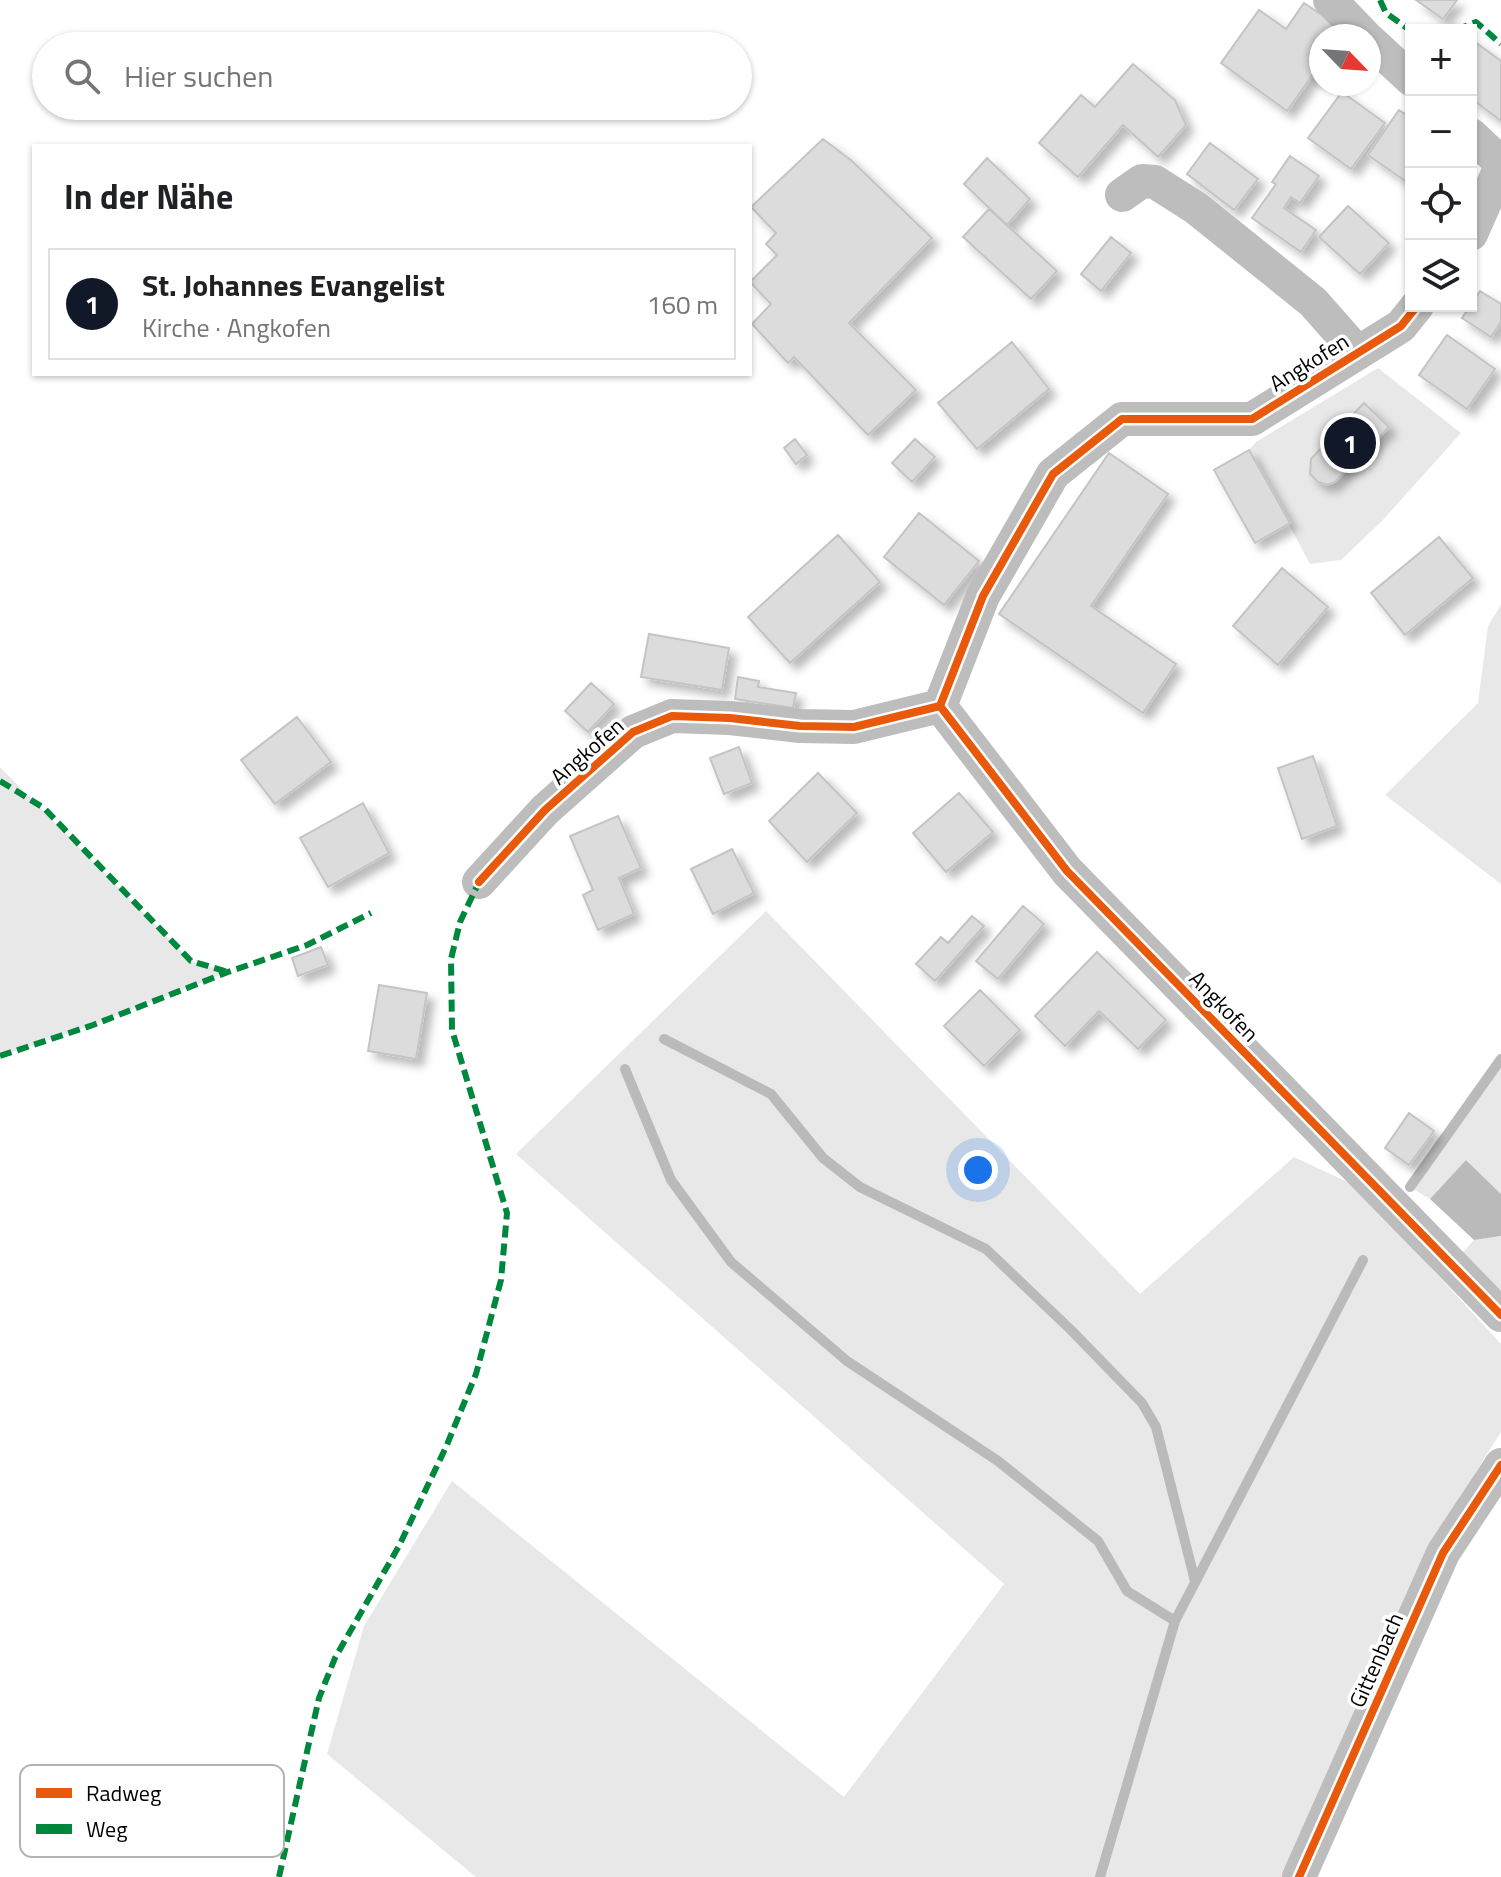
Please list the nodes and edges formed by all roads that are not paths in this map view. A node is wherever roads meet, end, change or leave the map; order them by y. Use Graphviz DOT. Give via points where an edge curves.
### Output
graph roads {
  1 [pos="1330,0"];
  2 [pos="1353,24"];
  3 [pos="1381,51"];
  4 [pos="1405,73"];
  5 [pos="1477,141"];
  6 [pos="1501,164"];
  7 [pos="1122,195"];
  8 [pos="1477,220"];
  9 [pos="1412,312"];
  10 [pos="1358,353"];
  11 [pos="940,706"];
  12 [pos="479,882"];
  13 [pos="1501,1315"];
  14 [pos="1501,1465"];
  15 [pos="1299,1877"];
  1 -- 2 [label="street"];
  3 -- 4 [label="street"];
  5 -- 6 [label="street"];
  6 -- 8 [label="street"];
  7 -- 10 [label="street" via="1142,181 1155,182 1196,208 1313,302"];
  9 -- 10 [label="street, Angkofen" via="1401,326"];
  10 -- 11 [label="street, Angkofen" via="1252,419 1122,419 1053,474 983,596"];
  11 -- 12 [label="street, Angkofen" via="854,727 672,716 633,732 545,810"];
  11 -- 13 [label="street, Angkofen" via="1067,871"];
  14 -- 15 [label="street, Gittenbach" via="1443,1553"];
}
